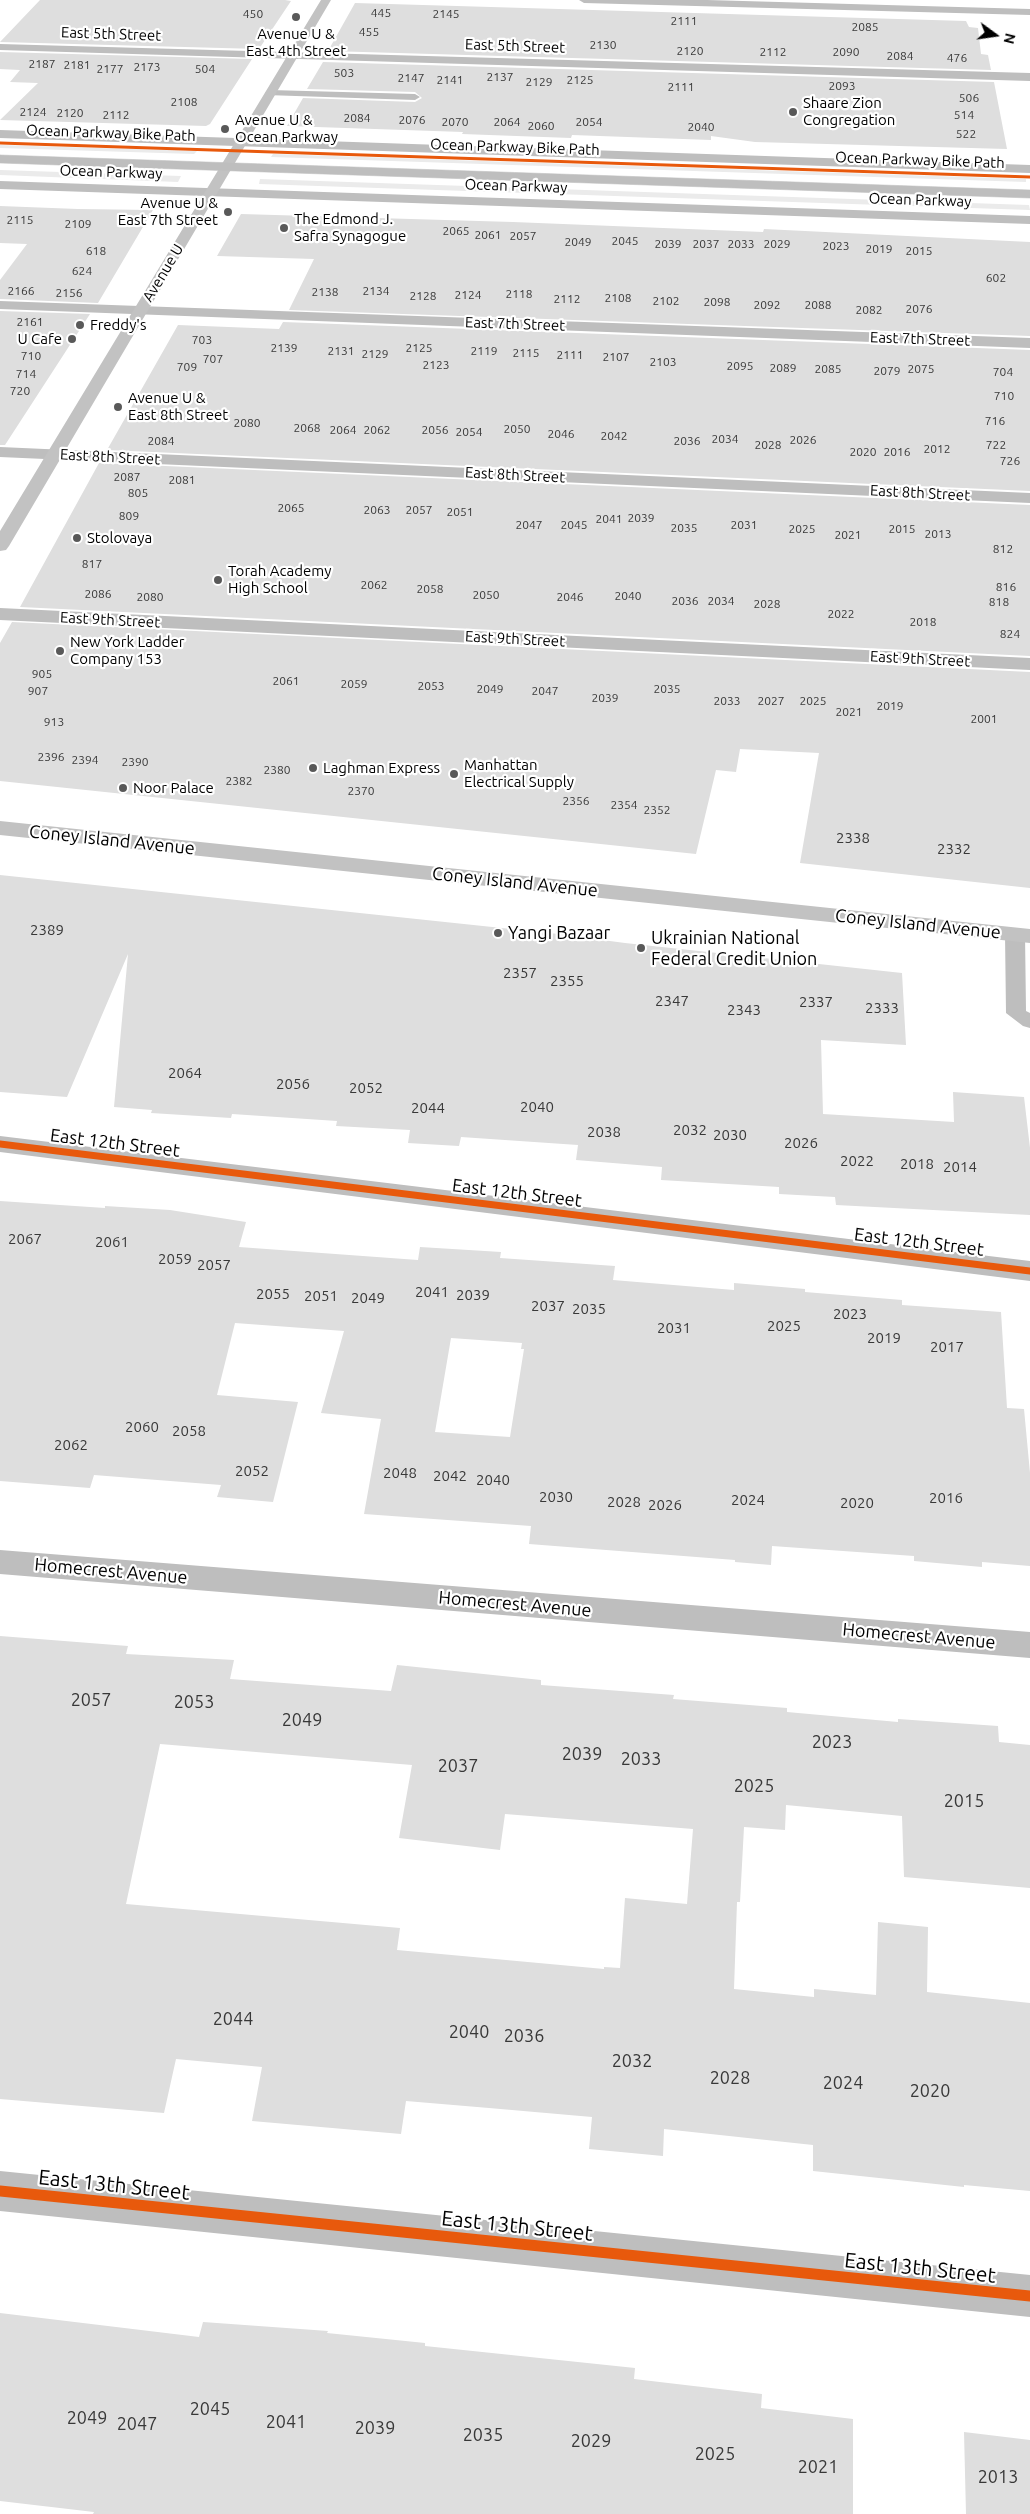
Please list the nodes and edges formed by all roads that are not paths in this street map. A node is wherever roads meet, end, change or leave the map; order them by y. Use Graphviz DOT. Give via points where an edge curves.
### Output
graph roads {
  1 [pos="326,0"];
  2 [pos="584,0"];
  3 [pos="1022,0"];
  4 [pos="1028,12"];
  5 [pos="1028,25"];
  6 [pos="0,46"];
  7 [pos="293,55"];
  8 [pos="1030,77"];
  9 [pos="270,93"];
  10 [pos="415,97"];
  11 [pos="0,134"];
  12 [pos="241,142"];
  13 [pos="0,159"];
  14 [pos="226,167"];
  15 [pos="1030,168"];
  16 [pos="0,184"];
  17 [pos="211,192"];
  18 [pos="1030,194"];
  19 [pos="1030,220"];
  20 [pos="0,305"];
  21 [pos="141,310"];
  22 [pos="1030,343"];
  23 [pos="0,452"];
  24 [pos="55,454"];
  25 [pos="1030,498"];
  26 [pos="0,546"];
  27 [pos="0,614"];
  28 [pos="1030,664"];
  29 [pos="0,828"];
  30 [pos="1023,935"];
  31 [pos="1030,1022"];
  32 [pos="0,1144"];
  33 [pos="1030,1271"];
  34 [pos="0,1562"];
  35 [pos="1030,1645"];
  36 [pos="0,2191"];
  37 [pos="1030,2296"];
  1 -- 7 [label="main road, Avenue U"];
  2 -- 4 [label="street"];
  3 -- 4 [label="street"];
  4 -- 5 [label="street"];
  6 -- 7 [label="street, East 5th Street"];
  7 -- 8 [label="street, East 5th Street"];
  7 -- 9 [label="main road, Avenue U"];
  9 -- 10 [label="lane"];
  9 -- 12 [label="main road, Avenue U"];
  11 -- 12 [label="street, Ocean Parkway"];
  12 -- 14 [label="main road, Avenue U"];
  12 -- 15 [label="street, Ocean Parkway"];
  13 -- 14 [label="street, Ocean Parkway"];
  14 -- 17 [label="main road, Avenue U"];
  14 -- 18 [label="street, Ocean Parkway"];
  16 -- 17 [label="street, Ocean Parkway"];
  17 -- 19 [label="street, Ocean Parkway"];
  17 -- 21 [label="main road, Avenue U"];
  20 -- 21 [label="street, East 7th Street"];
  21 -- 22 [label="street, East 7th Street"];
  21 -- 24 [label="main road, Avenue U"];
  23 -- 24 [label="street, East 8th Street"];
  24 -- 25 [label="street, East 8th Street"];
  24 -- 26 [label="main road, Avenue U"];
  27 -- 28 [label="street, East 9th Street"];
  29 -- 30 [label="main road, Coney Island Avenue"];
  30 -- 31 [label="lane" via="1016,1013"];
  32 -- 33 [label="street, East 12th Street"];
  34 -- 35 [label="street, Homecrest Avenue"];
  36 -- 37 [label="street, East 13th Street"];
}
